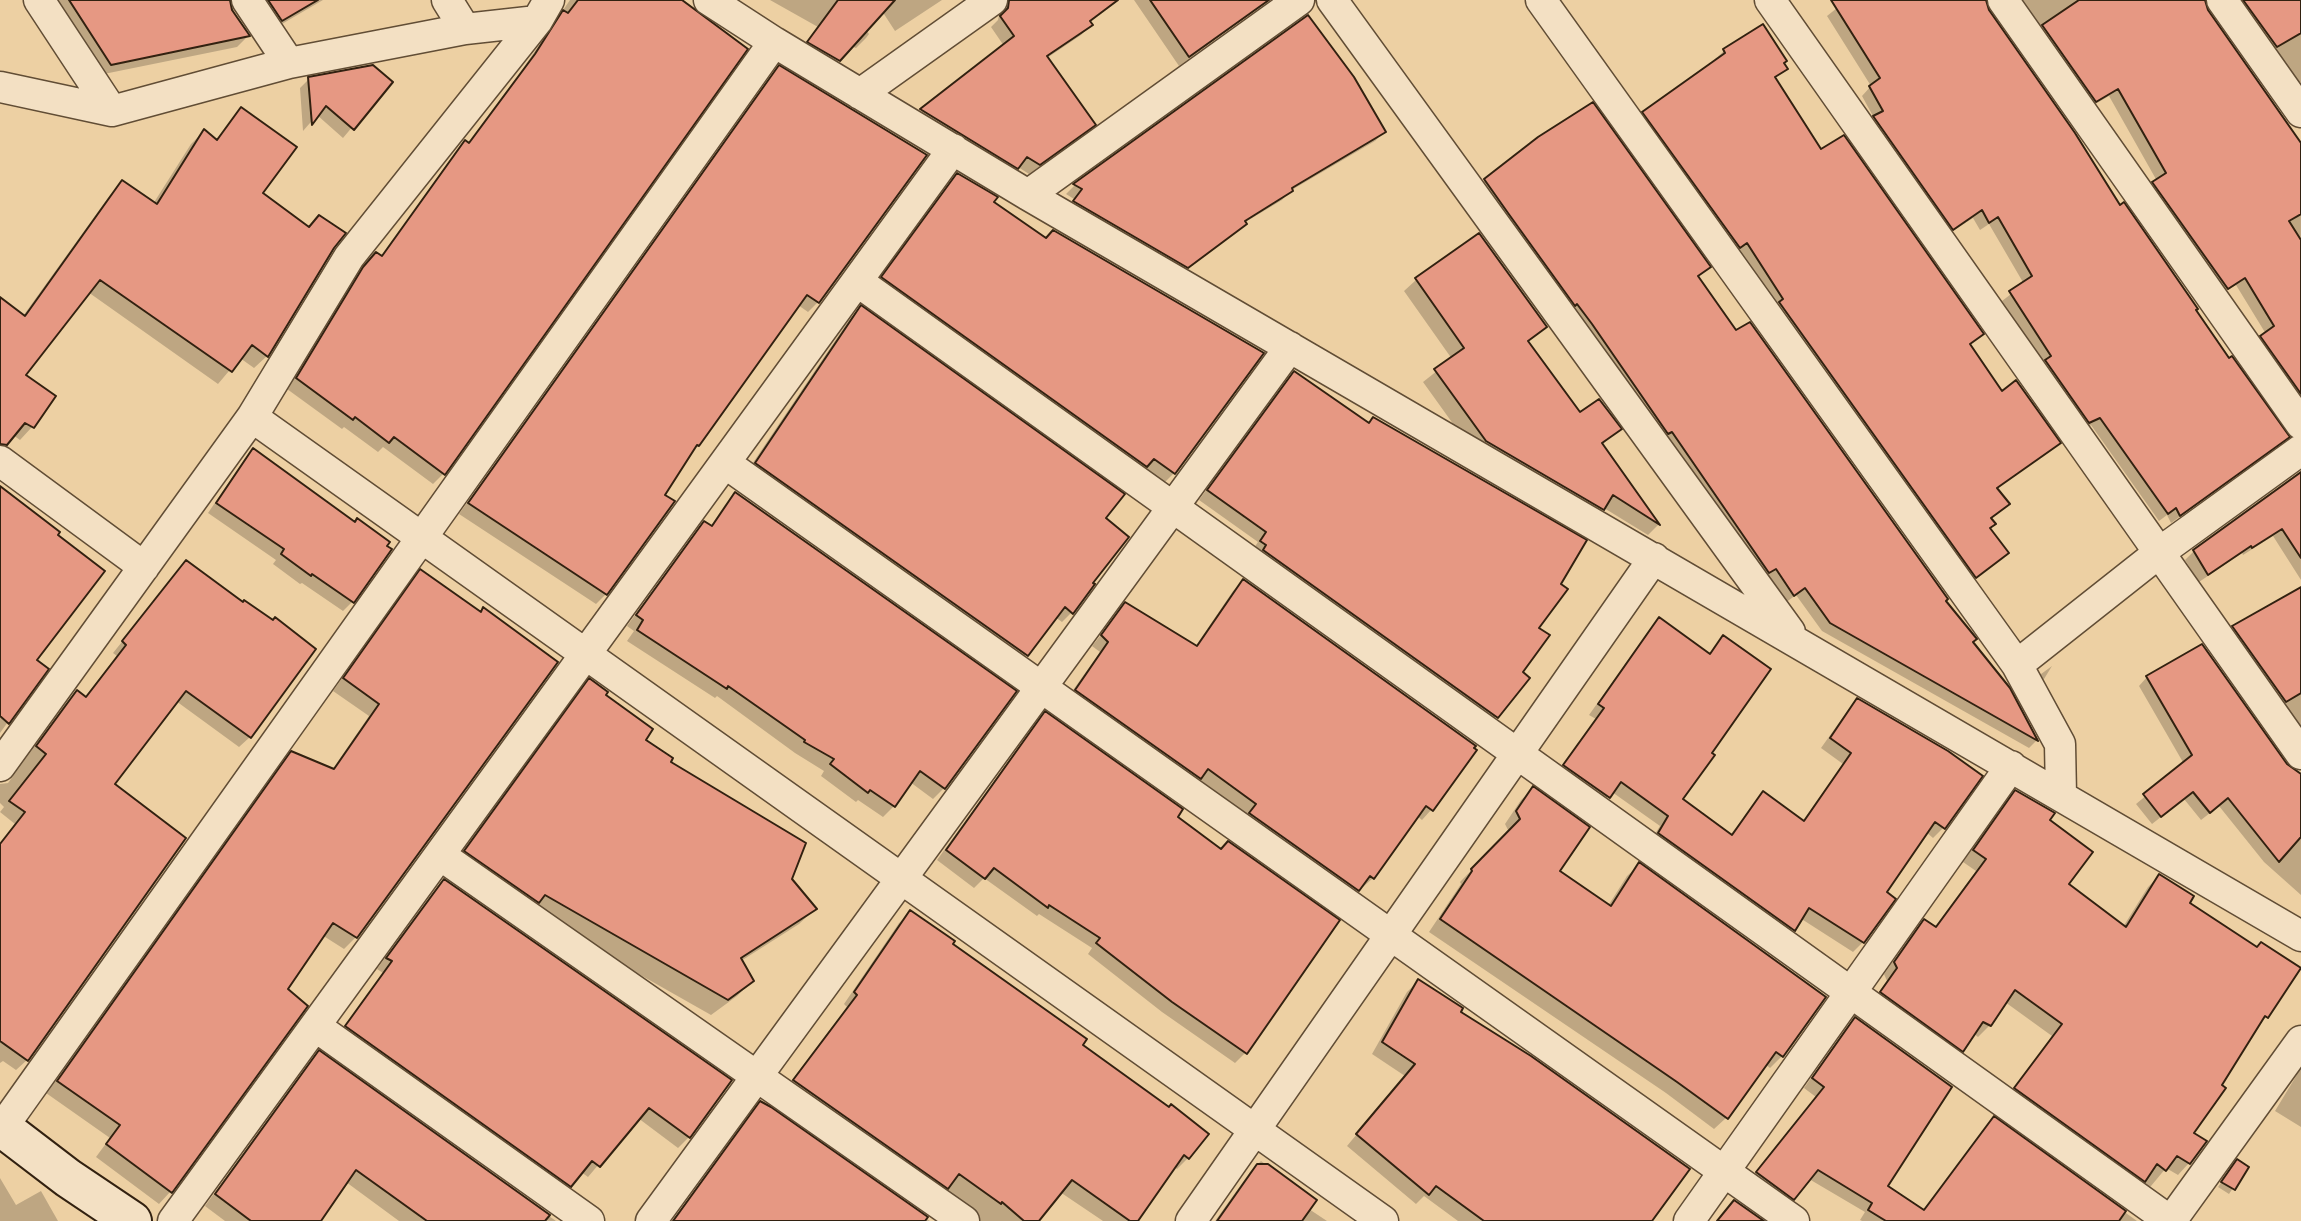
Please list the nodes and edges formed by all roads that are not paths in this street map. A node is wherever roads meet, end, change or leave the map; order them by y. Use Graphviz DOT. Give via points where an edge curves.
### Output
graph roads {
  1 [pos="39,0"];
  2 [pos="247,0"];
  3 [pos="447,0"];
  4 [pos="709,0"];
  5 [pos="992,0"];
  6 [pos="1299,0"];
  7 [pos="1332,0"];
  8 [pos="1541,0"];
  9 [pos="1769,0"];
  10 [pos="2003,0"];
  11 [pos="2222,0"];
  12 [pos="543,10"];
  13 [pos="465,29"];
  14 [pos="774,42"];
  15 [pos="289,63"];
  16 [pos="0,88"];
  17 [pos="860,94"];
  18 [pos="112,111"];
  19 [pos="2301,112"];
  20 [pos="953,149"];
  21 [pos="1028,195"];
  22 [pos="857,281"];
  23 [pos="1290,347"];
  24 [pos="252,417"];
  25 [pos="2301,424"];
  26 [pos="2301,450"];
  27 [pos="0,461"];
  28 [pos="725,463"];
  29 [pos="1173,507"];
  30 [pos="421,537"];
  31 [pos="2160,552"];
  32 [pos="1654,558"];
  33 [pos="144,567"];
  34 [pos="1797,641"];
  35 [pos="586,654"];
  36 [pos="2017,665"];
  37 [pos="1041,687"];
  38 [pos="1517,754"];
  39 [pos="2301,754"];
  40 [pos="0,766"];
  41 [pos="2011,766"];
  42 [pos="2061,795"];
  43 [pos="440,855"];
  44 [pos="901,878"];
  45 [pos="1390,935"];
  46 [pos="2301,936"];
  47 [pos="1851,993"];
  48 [pos="315,1026"];
  49 [pos="2301,1041"];
  50 [pos="756,1076"];
  51 [pos="1,1127"];
  52 [pos="1255,1130"];
  53 [pos="1724,1172"];
  54 [pos="68,1178"];
  55 [pos="96,1221"];
  56 [pos="132,1221"];
  57 [pos="173,1221"];
  58 [pos="589,1221"];
  59 [pos="651,1221"];
  60 [pos="964,1221"];
  61 [pos="1191,1221"];
  62 [pos="1383,1221"];
  63 [pos="1689,1221"];
  64 [pos="1794,1221"];
  65 [pos="2171,1221"];
  1 -- 18 [label="street"];
  2 -- 15 [label="street"];
  3 -- 13 [label="street"];
  4 -- 14 [label="street"];
  5 -- 17 [label="street"];
  6 -- 21 [label="street"];
  7 -- 34 [label="street"];
  8 -- 36 [label="street"];
  9 -- 31 [label="street"];
  10 -- 25 [label="street"];
  11 -- 19 [label="street"];
  12 -- 13 [label="street"];
  12 -- 24 [label="street" via="349,257"];
  13 -- 15 [label="street"];
  14 -- 17 [label="street"];
  14 -- 30 [label="street"];
  15 -- 18 [label="street"];
  16 -- 18 [label="street"];
  17 -- 20 [label="street"];
  20 -- 21 [label="street"];
  20 -- 22 [label="street"];
  21 -- 23 [label="street"];
  22 -- 28 [label="street"];
  22 -- 29 [label="street"];
  23 -- 29 [label="street"];
  23 -- 32 [label="street"];
  24 -- 30 [label="street"];
  24 -- 33 [label="street"];
  26 -- 31 [label="street"];
  27 -- 33 [label="street"];
  28 -- 35 [label="street"];
  28 -- 37 [label="street"];
  29 -- 37 [label="street"];
  29 -- 38 [label="street"];
  30 -- 35 [label="street"];
  30 -- 51 [label="street"];
  31 -- 36 [label="street"];
  31 -- 39 [label="street"];
  32 -- 34 [label="street"];
  32 -- 38 [label="street"];
  33 -- 40 [label="street"];
  34 -- 41 [label="street"];
  35 -- 43 [label="street"];
  35 -- 44 [label="street"];
  36 -- 42 [label="street" via="2060,744"];
  37 -- 44 [label="street"];
  37 -- 45 [label="street"];
  38 -- 45 [label="street"];
  38 -- 47 [label="street"];
  41 -- 42 [label="street"];
  41 -- 47 [label="street"];
  42 -- 46 [label="street"];
  43 -- 48 [label="street"];
  43 -- 50 [label="street"];
  44 -- 50 [label="street"];
  44 -- 52 [label="street"];
  45 -- 52 [label="street"];
  45 -- 53 [label="street"];
  47 -- 53 [label="street"];
  47 -- 65 [label="street"];
  48 -- 57 [label="street"];
  48 -- 58 [label="street"];
  49 -- 65 [label="street"];
  50 -- 59 [label="street"];
  50 -- 60 [label="street"];
  51 -- 54 [label="main road"];
  52 -- 61 [label="street"];
  52 -- 62 [label="street"];
  53 -- 63 [label="street"];
  53 -- 64 [label="street"];
  54 -- 55 [label="street"];
  54 -- 56 [label="main road"];
}
